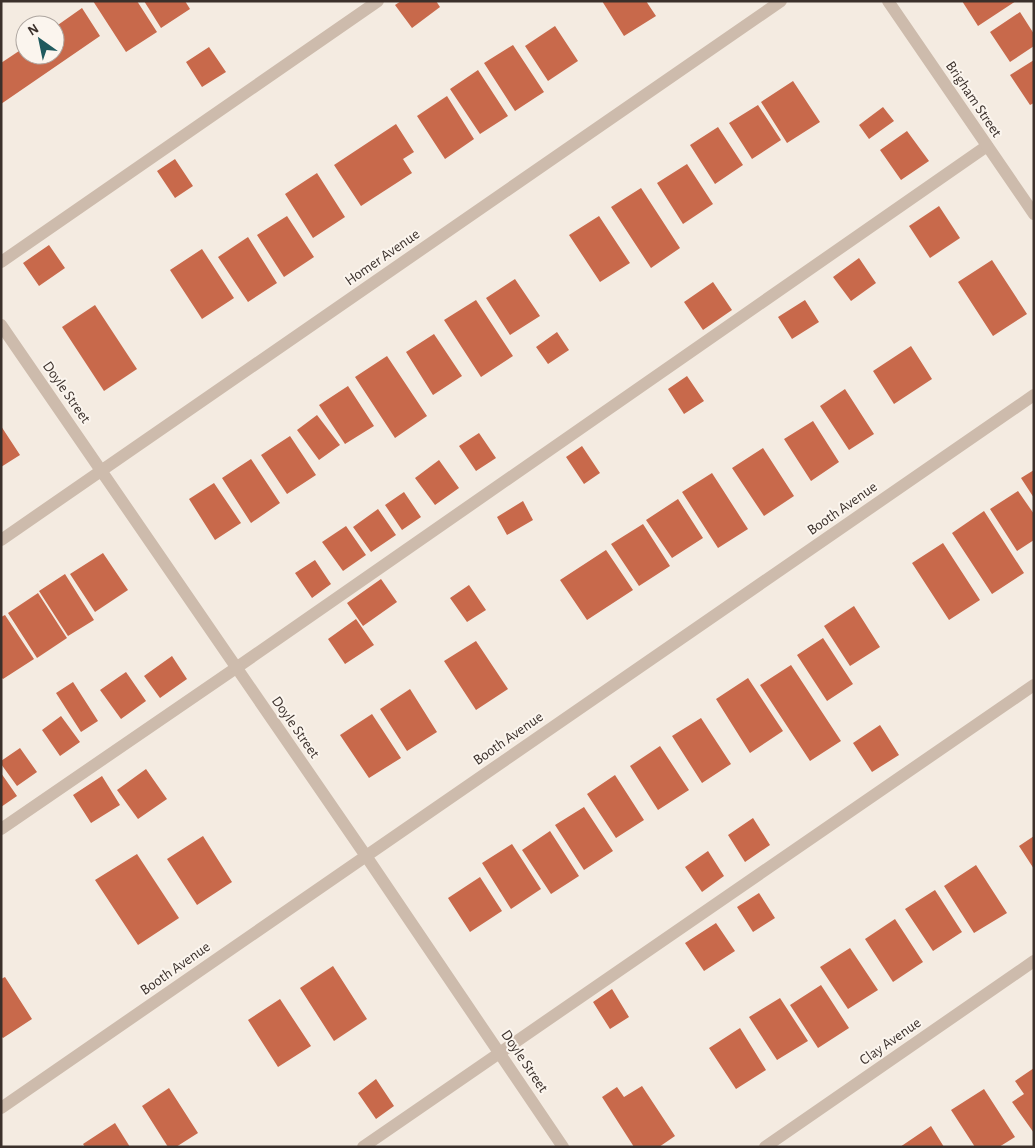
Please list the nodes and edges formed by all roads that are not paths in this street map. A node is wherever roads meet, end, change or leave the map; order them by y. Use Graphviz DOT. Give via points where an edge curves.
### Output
graph roads {
  1 [pos="378,1"];
  2 [pos="781,1"];
  3 [pos="888,1"];
  4 [pos="987,146"];
  5 [pos="1034,214"];
  6 [pos="1,262"];
  7 [pos="1,325"];
  8 [pos="1034,395"];
  9 [pos="101,470"];
  10 [pos="1,540"];
  11 [pos="236,668"];
  12 [pos="1034,685"];
  13 [pos="1,829"];
  14 [pos="366,856"];
  15 [pos="1034,961"];
  16 [pos="500,1053"];
  17 [pos="1,1108"];
  18 [pos="363,1147"];
  19 [pos="563,1147"];
  20 [pos="765,1147"];
  1 -- 6 [label="street"];
  2 -- 9 [label="street, Homer Avenue"];
  3 -- 4 [label="street, Brigham Street"];
  4 -- 5 [label="street, Brigham Street"];
  4 -- 11 [label="street"];
  7 -- 9 [label="street, Doyle Street"];
  8 -- 14 [label="street, Booth Avenue"];
  9 -- 10 [label="street, Homer Avenue"];
  9 -- 11 [label="street, Doyle Street"];
  11 -- 13 [label="street"];
  11 -- 14 [label="street, Doyle Street"];
  12 -- 16 [label="street"];
  14 -- 16 [label="street, Doyle Street"];
  14 -- 17 [label="street, Booth Avenue"];
  15 -- 20 [label="street, Clay Avenue"];
  16 -- 18 [label="street"];
  16 -- 19 [label="street, Doyle Street"];
}
